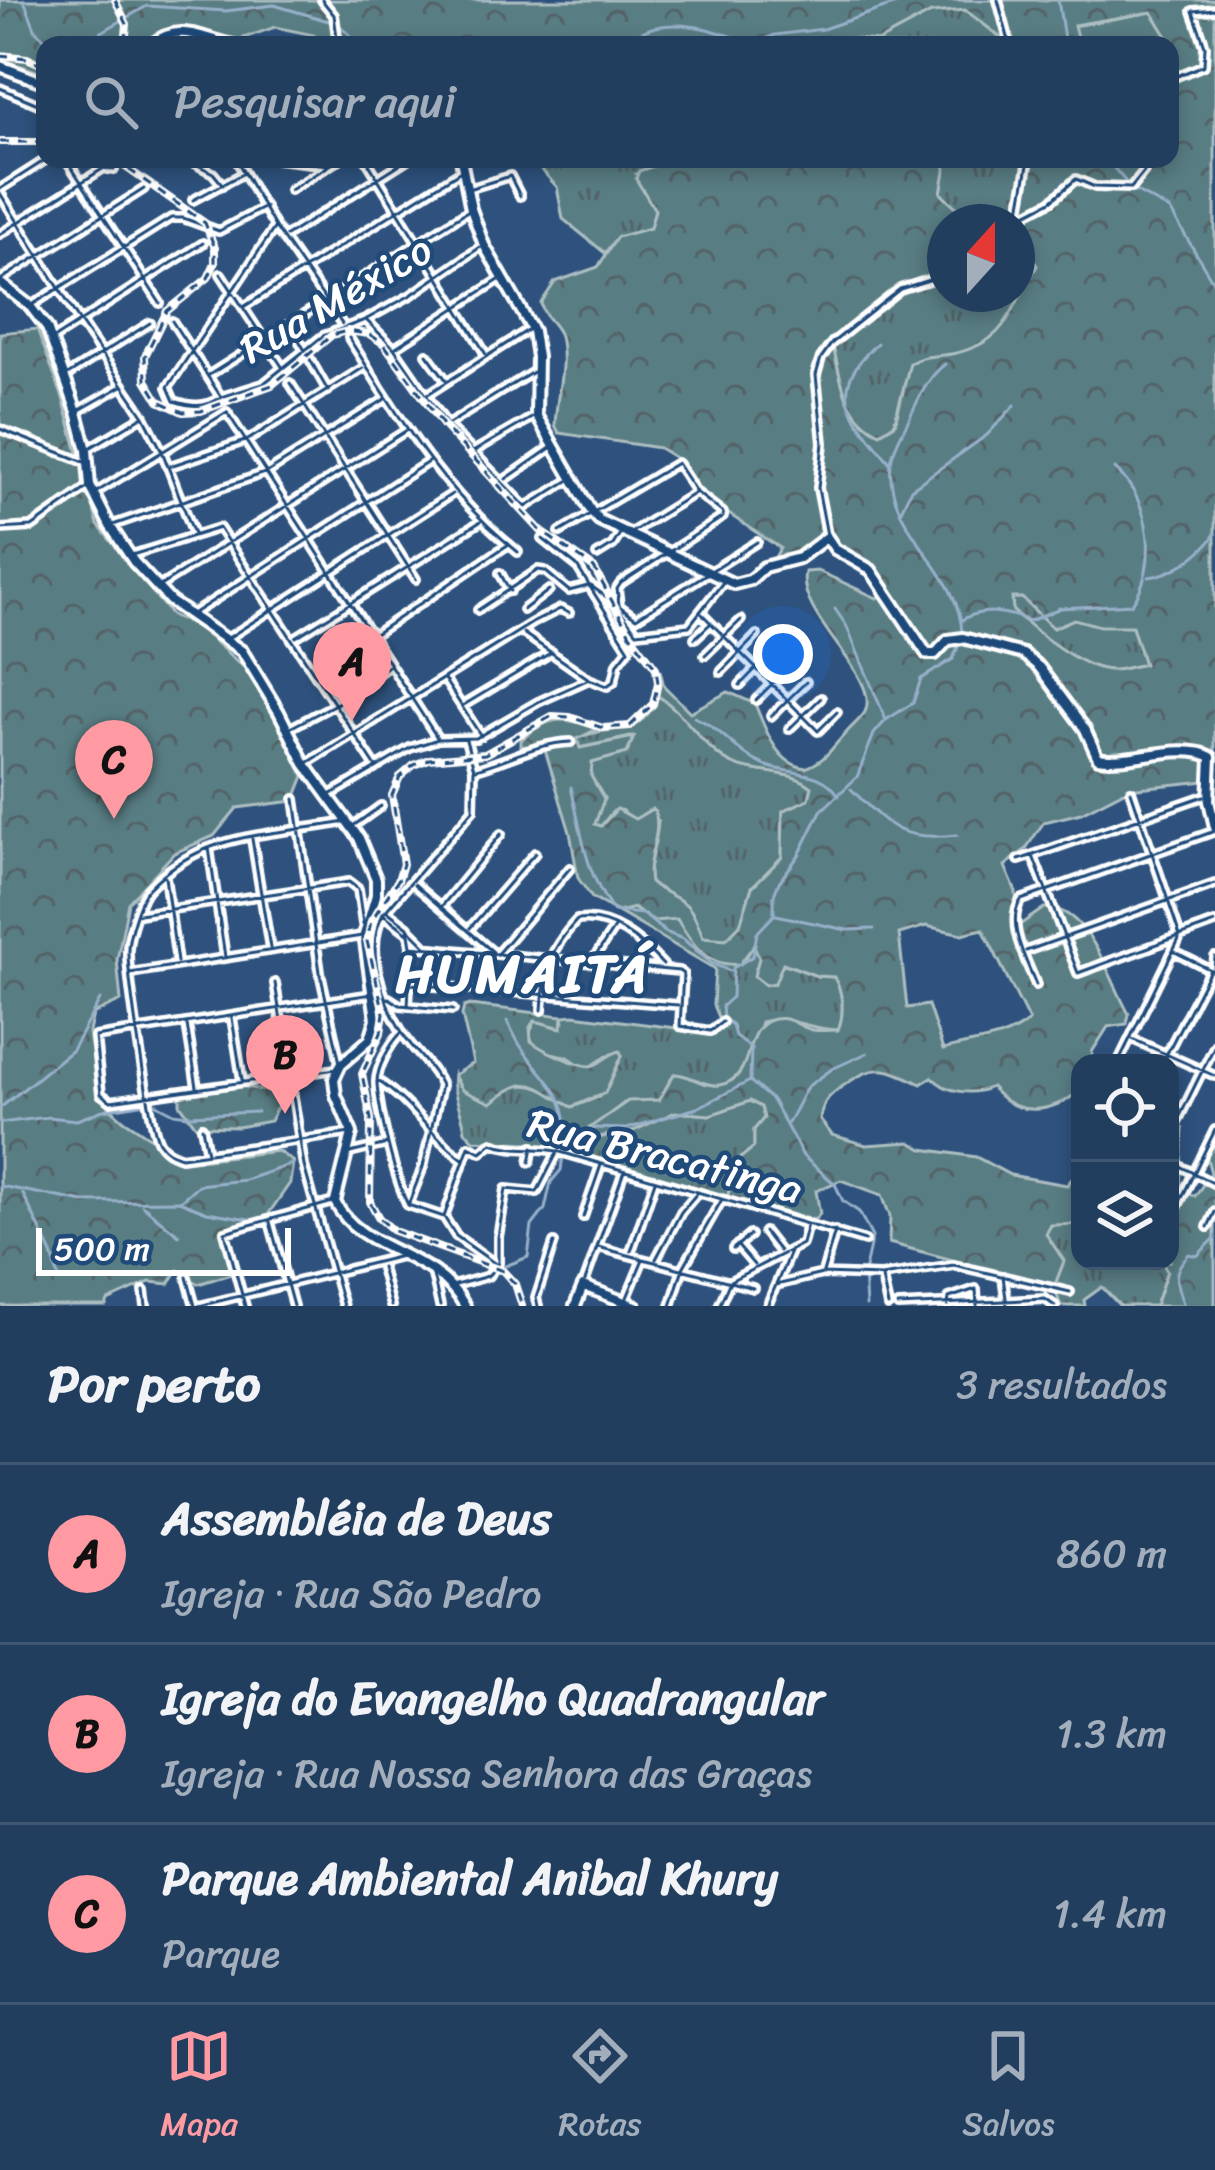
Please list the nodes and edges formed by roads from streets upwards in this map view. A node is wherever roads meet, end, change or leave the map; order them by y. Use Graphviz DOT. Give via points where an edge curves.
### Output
graph roads {
  1 [pos="322,0"];
  2 [pos="998,0"];
  3 [pos="1215,8"];
  4 [pos="161,36"];
  5 [pos="199,36"];
  6 [pos="337,36"];
  7 [pos="1008,36"];
  8 [pos="0,66"];
  9 [pos="1179,75"];
  10 [pos="36,80"];
  11 [pos="0,88"];
  12 [pos="36,103"];
  13 [pos="36,166"];
  14 [pos="71,168"];
  15 [pos="203,168"];
  16 [pos="241,168"];
  17 [pos="309,168"];
  18 [pos="326,168"];
  19 [pos="371,168"];
  20 [pos="394,168"];
  21 [pos="456,168"];
  22 [pos="463,168"];
  23 [pos="1027,168"];
  24 [pos="1144,168"];
  25 [pos="114,170"];
  26 [pos="243,172"];
  27 [pos="314,175"];
  28 [pos="0,178"];
  29 [pos="377,179"];
  30 [pos="80,182"];
  31 [pos="223,186"];
  32 [pos="2,189"];
  33 [pos="144,189"];
  34 [pos="290,190"];
  35 [pos="467,190"];
  36 [pos="520,196"];
  37 [pos="193,200"];
  38 [pos="1021,204"];
  39 [pos="265,207"];
  40 [pos="1035,208"];
  41 [pos="471,209"];
  42 [pos="397,211"];
  43 [pos="103,216"];
  44 [pos="18,223"];
  45 [pos="275,227"];
  46 [pos="0,234"];
  47 [pos="284,237"];
  48 [pos="416,242"];
  49 [pos="203,243"];
  50 [pos="484,245"];
  51 [pos="124,247"];
  52 [pos="39,258"];
  53 [pos="304,269"];
  54 [pos="220,274"];
  55 [pos="437,276"];
  56 [pos="500,279"];
  57 [pos="927,280"];
  58 [pos="0,281"];
  59 [pos="145,281"];
  60 [pos="60,290"];
  61 [pos="235,292"];
  62 [pos="326,301"];
  63 [pos="160,302"];
  64 [pos="30,306"];
  65 [pos="245,306"];
  66 [pos="458,307"];
  67 [pos="365,320"];
  68 [pos="172,321"];
  69 [pos="80,322"];
  70 [pos="150,323"];
  71 [pos="290,324"];
  72 [pos="344,326"];
  73 [pos="532,328"];
  74 [pos="265,338"];
  75 [pos="349,338"];
  76 [pos="52,340"];
  77 [pos="394,348"];
  78 [pos="304,350"];
  79 [pos="192,354"];
  80 [pos="427,354"];
  81 [pos="100,355"];
  82 [pos="487,356"];
  83 [pos="366,366"];
  84 [pos="284,369"];
  85 [pos="537,369"];
  86 [pos="64,376"];
  87 [pos="207,376"];
  88 [pos="447,381"];
  89 [pos="290,383"];
  90 [pos="124,385"];
  91 [pos="328,391"];
  92 [pos="219,394"];
  93 [pos="426,395"];
  94 [pos="387,398"];
  95 [pos="304,403"];
  96 [pos="77,412"];
  97 [pos="144,416"];
  98 [pos="536,416"];
  99 [pos="447,425"];
  100 [pos="0,430"];
  101 [pos="407,430"];
  102 [pos="326,436"];
  103 [pos="248,440"];
  104 [pos="554,446"];
  105 [pos="87,450"];
  106 [pos="162,451"];
  107 [pos="471,453"];
  108 [pos="428,462"];
  109 [pos="88,464"];
  110 [pos="168,466"];
  111 [pos="347,469"];
  112 [pos="268,472"];
  113 [pos="572,478"];
  114 [pos="503,481"];
  115 [pos="92,490"];
  116 [pos="696,492"];
  117 [pos="454,493"];
  118 [pos="178,501"];
  119 [pos="368,502"];
  120 [pos="288,508"];
  121 [pos="591,512"];
  122 [pos="482,520"];
  123 [pos="110,526"];
  124 [pos="0,529"];
  125 [pos="626,531"];
  126 [pos="560,532"];
  127 [pos="194,533"];
  128 [pos="388,535"];
  129 [pos="827,537"];
  130 [pos="310,538"];
  131 [pos="543,539"];
  132 [pos="757,542"];
  133 [pos="229,544"];
  134 [pos="509,544"];
  135 [pos="518,552"];
  136 [pos="668,554"];
  137 [pos="597,555"];
  138 [pos="130,556"];
  139 [pos="408,567"];
  140 [pos="329,571"];
  141 [pos="500,573"];
  142 [pos="710,573"];
  143 [pos="252,576"];
  144 [pos="416,579"];
  145 [pos="724,581"];
  146 [pos="590,585"];
  147 [pos="157,588"];
  148 [pos="549,590"];
  149 [pos="510,591"];
  150 [pos="350,603"];
  151 [pos="616,603"];
  152 [pos="271,609"];
  153 [pos="478,610"];
  154 [pos="523,610"];
  155 [pos="569,613"];
  156 [pos="193,614"];
  157 [pos="700,616"];
  158 [pos="636,618"];
  159 [pos="741,620"];
  160 [pos="710,626"];
  161 [pos="521,632"];
  162 [pos="637,632"];
  163 [pos="370,634"];
  164 [pos="757,635"];
  165 [pos="229,638"];
  166 [pos="695,638"];
  167 [pos="723,638"];
  168 [pos="295,641"];
  169 [pos="774,650"];
  170 [pos="552,652"];
  171 [pos="739,653"];
  172 [pos="705,655"];
  173 [pos="389,664"];
  174 [pos="790,666"];
  175 [pos="755,669"];
  176 [pos="721,672"];
  177 [pos="317,673"];
  178 [pos="443,677"];
  179 [pos="589,679"];
  180 [pos="806,682"];
  181 [pos="740,685"];
  182 [pos="771,685"];
  183 [pos="412,697"];
  184 [pos="821,698"];
  185 [pos="756,700"];
  186 [pos="788,701"];
  187 [pos="335,703"];
  188 [pos="462,706"];
  189 [pos="837,712"];
  190 [pos="771,716"];
  191 [pos="803,716"];
  192 [pos="789,729"];
  193 [pos="287,730"];
  194 [pos="352,735"];
  195 [pos="481,736"];
  196 [pos="438,739"];
  197 [pos="466,740"];
  198 [pos="571,742"];
  199 [pos="1212,753"];
  200 [pos="304,764"];
  201 [pos="376,767"];
  202 [pos="474,769"];
  203 [pos="1131,791"];
  204 [pos="1209,794"];
  205 [pos="329,795"];
  206 [pos="296,799"];
  207 [pos="381,806"];
  208 [pos="1138,818"];
  209 [pos="350,824"];
  210 [pos="1215,829"];
  211 [pos="301,830"];
  212 [pos="501,834"];
  213 [pos="252,837"];
  214 [pos="208,846"];
  215 [pos="535,853"];
  216 [pos="1154,853"];
  217 [pos="1033,856"];
  218 [pos="1018,860"];
  219 [pos="570,868"];
  220 [pos="165,875"];
  221 [pos="413,882"];
  222 [pos="1215,884"];
  223 [pos="309,888"];
  224 [pos="1046,891"];
  225 [pos="264,896"];
  226 [pos="1170,901"];
  227 [pos="216,904"];
  228 [pos="373,906"];
  229 [pos="442,906"];
  230 [pos="169,909"];
  231 [pos="385,912"];
  232 [pos="137,914"];
  233 [pos="1215,922"];
  234 [pos="615,926"];
  235 [pos="408,927"];
  236 [pos="469,929"];
  237 [pos="364,932"];
  238 [pos="409,934"];
  239 [pos="1064,937"];
  240 [pos="1180,937"];
  241 [pos="316,943"];
  242 [pos="411,946"];
  243 [pos="427,947"];
  244 [pos="270,950"];
  245 [pos="1173,951"];
  246 [pos="1024,952"];
  247 [pos="496,954"];
  248 [pos="1215,957"];
  249 [pos="225,958"];
  250 [pos="548,958"];
  251 [pos="593,960"];
  252 [pos="178,965"];
  253 [pos="664,968"];
  254 [pos="1213,971"];
  255 [pos="130,973"];
  256 [pos="275,983"];
  257 [pos="410,983"];
  258 [pos="1036,985"];
  259 [pos="543,994"];
  260 [pos="378,998"];
  261 [pos="326,1003"];
  262 [pos="680,1005"];
  263 [pos="408,1006"];
  264 [pos="279,1010"];
  265 [pos="453,1010"];
  266 [pos="542,1010"];
  267 [pos="231,1017"];
  268 [pos="722,1022"];
  269 [pos="187,1023"];
  270 [pos="139,1030"];
  271 [pos="402,1032"];
  272 [pos="1130,1038"];
  273 [pos="1215,1045"];
  274 [pos="1167,1053"];
  275 [pos="1122,1054"];
  276 [pos="340,1066"];
  277 [pos="1203,1070"];
  278 [pos="290,1075"];
  279 [pos="1215,1076"];
  280 [pos="377,1079"];
  281 [pos="242,1081"];
  282 [pos="197,1089"];
  283 [pos="148,1096"];
  284 [pos="1179,1118"];
  285 [pos="202,1126"];
  286 [pos="1215,1130"];
  287 [pos="432,1132"];
  288 [pos="352,1133"];
  289 [pos="299,1138"];
  290 [pos="389,1144"];
  291 [pos="533,1147"];
  292 [pos="557,1151"];
  293 [pos="207,1153"];
  294 [pos="347,1154"];
  295 [pos="464,1160"];
  296 [pos="530,1162"];
  297 [pos="1172,1162"];
  298 [pos="602,1163"];
  299 [pos="624,1170"];
  300 [pos="1194,1174"];
  301 [pos="655,1179"];
  302 [pos="1215,1184"];
  303 [pos="698,1192"];
  304 [pos="722,1199"];
  305 [pos="334,1202"];
  306 [pos="1179,1204"];
  307 [pos="408,1205"];
  308 [pos="313,1207"];
  309 [pos="1215,1212"];
  310 [pos="444,1217"];
  311 [pos="584,1217"];
  312 [pos="270,1220"];
  313 [pos="807,1222"];
  314 [pos="1208,1227"];
  315 [pos="835,1230"];
  316 [pos="764,1232"];
  317 [pos="750,1235"];
  318 [pos="865,1241"];
  319 [pos="554,1243"];
  320 [pos="598,1247"];
  321 [pos="790,1250"];
  322 [pos="780,1252"];
  323 [pos="630,1254"];
  324 [pos="403,1255"];
  325 [pos="644,1258"];
  326 [pos="655,1260"];
  327 [pos="380,1264"];
  328 [pos="497,1264"];
  329 [pos="755,1266"];
  330 [pos="432,1268"];
  331 [pos="683,1268"];
  332 [pos="334,1274"];
  333 [pos="822,1274"];
  334 [pos="1003,1274"];
  335 [pos="188,1276"];
  336 [pos="881,1276"];
  337 [pos="730,1281"];
  338 [pos="776,1285"];
  339 [pos="287,1286"];
  340 [pos="452,1286"];
  341 [pos="583,1286"];
  342 [pos="753,1288"];
  343 [pos="144,1291"];
  344 [pos="1070,1292"];
  345 [pos="242,1295"];
  346 [pos="625,1302"];
  347 [pos="978,1303"];
  348 [pos="1007,1303"];
  349 [pos="948,1304"];
  350 [pos="920,1305"];
  351 [pos="146,1306"];
  352 [pos="197,1306"];
  353 [pos="245,1306"];
  354 [pos="293,1306"];
  355 [pos="344,1306"];
  356 [pos="391,1306"];
  357 [pos="440,1306"];
  358 [pos="465,1306"];
  359 [pos="538,1306"];
  360 [pos="575,1306"];
  361 [pos="636,1306"];
  362 [pos="671,1306"];
  363 [pos="719,1306"];
  364 [pos="767,1306"];
  365 [pos="888,1306"];
  366 [pos="898,1306"];
  367 [pos="1055,1306"];
  1 -- 6 [label="street"];
  2 -- 7 [label="street"];
  3 -- 9 [label="street" via="1192,11 1204,65"];
  4 -- 5 [label="street"];
  8 -- 10 [label="street"];
  11 -- 12 [label="street"];
  13 -- 32 [label="street"];
  14 -- 30 [label="street"];
  15 -- 31 [label="street"];
  16 -- 26 [label="street"];
  17 -- 27 [label="street"];
  18 -- 27 [label="street"];
  19 -- 29 [label="street"];
  20 -- 29 [label="street"];
  21 -- 42 [label="street"];
  22 -- 35 [label="street"];
  23 -- 38 [label="street"];
  24 -- 40 [label="street" via="1131,188 1076,178"];
  25 -- 30 [label="street"];
  26 -- 31 [label="street"];
  26 -- 39 [label="street"];
  27 -- 34 [label="street"];
  28 -- 32 [label="street"];
  29 -- 42 [label="street"];
  29 -- 47 [label="street"];
  30 -- 43 [label="street"];
  30 -- 44 [label="street"];
  31 -- 37 [label="street"];
  32 -- 44 [label="street"];
  33 -- 43 [label="street"];
  35 -- 36 [label="street" via="510,176"];
  35 -- 41 [label="street"];
  39 -- 45 [label="street"];
  39 -- 51 [label="street" via="223,230 171,218"];
  41 -- 48 [label="street"];
  41 -- 50 [label="street"];
  42 -- 48 [label="street"];
  42 -- 53 [label="street"];
  43 -- 51 [label="street"];
  43 -- 52 [label="street"];
  44 -- 46 [label="street"];
  44 -- 52 [label="street"];
  45 -- 47 [label="street"];
  45 -- 61 [label="street"];
  47 -- 53 [label="street"];
  48 -- 55 [label="street"];
  48 -- 62 [label="street"];
  49 -- 59 [label="street"];
  50 -- 55 [label="street, Rua México"];
  50 -- 56 [label="street"];
  51 -- 59 [label="street"];
  51 -- 60 [label="street"];
  52 -- 58 [label="street"];
  52 -- 60 [label="street"];
  53 -- 62 [label="street"];
  53 -- 65 [label="street"];
  54 -- 61 [label="street"];
  55 -- 66 [label="street"];
  55 -- 67 [label="street, Rua México"];
  56 -- 66 [label="street"];
  56 -- 73 [label="street"];
  57 -- 129 [label="street" via="899,289 820,358 818,488"];
  58 -- 64 [label="street"];
  59 -- 63 [label="street"];
  59 -- 69 [label="street"];
  60 -- 64 [label="street"];
  60 -- 69 [label="street"];
  61 -- 65 [label="street"];
  61 -- 79 [label="street"];
  62 -- 71 [label="street"];
  62 -- 72 [label="street"];
  64 -- 76 [label="street"];
  65 -- 74 [label="street"];
  66 -- 77 [label="street"];
  66 -- 82 [label="street"];
  67 -- 72 [label="street, Rua México"];
  67 -- 77 [label="street"];
  68 -- 79 [label="street"];
  69 -- 76 [label="street"];
  69 -- 81 [label="street"];
  70 -- 81 [label="street"];
  71 -- 74 [label="street"];
  71 -- 78 [label="street"];
  72 -- 78 [label="street, Rua México"];
  73 -- 82 [label="street"];
  73 -- 85 [label="street"];
  74 -- 84 [label="street"];
  74 -- 87 [label="street"];
  75 -- 83 [label="street"];
  76 -- 86 [label="street"];
  77 -- 93 [label="street"];
  78 -- 84 [label="street, Rua México"];
  78 -- 91 [label="street"];
  79 -- 87 [label="street"];
  79 -- 92 [label="street" via="168,387 170,397 200,407"];
  80 -- 88 [label="street"];
  81 -- 86 [label="street"];
  81 -- 90 [label="street"];
  82 -- 88 [label="street"];
  83 -- 91 [label="street"];
  83 -- 94 [label="street"];
  84 -- 92 [label="street, Rua México" via="263,384"];
  85 -- 98 [label="street"];
  85 -- 99 [label="street"];
  86 -- 96 [label="street"];
  87 -- 92 [label="street"];
  88 -- 93 [label="street"];
  89 -- 95 [label="street"];
  90 -- 96 [label="street"];
  90 -- 97 [label="street"];
  91 -- 95 [label="street"];
  93 -- 99 [label="street"];
  94 -- 101 [label="street"];
  94 -- 102 [label="street"];
  95 -- 102 [label="street"];
  95 -- 103 [label="street"];
  96 -- 105 [label="street"];
  97 -- 105 [label="street"];
  97 -- 106 [label="street"];
  98 -- 104 [label="street"];
  98 -- 107 [label="street"];
  99 -- 107 [label="street"];
  100 -- 109 [label="street"];
  101 -- 108 [label="street"];
  101 -- 111 [label="street"];
  102 -- 111 [label="street"];
  102 -- 112 [label="street"];
  103 -- 106 [label="street" via="227,412"];
  103 -- 110 [label="street"];
  103 -- 112 [label="street"];
  104 -- 113 [label="street"];
  104 -- 114 [label="street"];
  105 -- 109 [label="street"];
  106 -- 110 [label="street"];
  106 -- 115 [label="street"];
  107 -- 114 [label="street"];
  108 -- 117 [label="street"];
  108 -- 119 [label="street"];
  109 -- 115 [label="street"];
  110 -- 118 [label="street"];
  111 -- 119 [label="street"];
  111 -- 120 [label="street"];
  112 -- 118 [label="street"];
  112 -- 120 [label="street"];
  113 -- 114 [label="street" via="526,508"];
  113 -- 121 [label="street"];
  115 -- 123 [label="street"];
  115 -- 124 [label="street" via="32,527"];
  116 -- 121 [label="street" via="677,463"];
  116 -- 125 [label="street"];
  116 -- 136 [label="street" via="724,514"];
  117 -- 122 [label="street"];
  117 -- 128 [label="street"];
  118 -- 123 [label="street"];
  118 -- 127 [label="street"];
  119 -- 128 [label="street"];
  119 -- 130 [label="street"];
  120 -- 130 [label="street"];
  120 -- 133 [label="street"];
  121 -- 125 [label="street"];
  121 -- 126 [label="street"];
  122 -- 134 [label="street"];
  122 -- 139 [label="street"];
  123 -- 138 [label="street"];
  125 -- 136 [label="street"];
  125 -- 137 [label="street"];
  127 -- 133 [label="street" via="219,528"];
  127 -- 138 [label="street"];
  128 -- 139 [label="street"];
  128 -- 140 [label="street"];
  129 -- 145 [label="street" via="742,584"];
  129 -- 199 [label="street" via="871,570 927,654 961,638 1023,654 1039,667 1098,758"];
  130 -- 140 [label="street"];
  130 -- 143 [label="street"];
  131 -- 146 [label="street"];
  132 -- 142 [label="street"];
  133 -- 143 [label="street"];
  133 -- 147 [label="street"];
  134 -- 135 [label="street"];
  134 -- 163 [label="street"];
  136 -- 142 [label="street"];
  136 -- 151 [label="street" via="621,583"];
  138 -- 147 [label="street"];
  139 -- 144 [label="street"];
  139 -- 150 [label="street"];
  140 -- 150 [label="street"];
  140 -- 152 [label="street"];
  141 -- 149 [label="street"];
  142 -- 145 [label="street"];
  142 -- 158 [label="street"];
  143 -- 152 [label="street"];
  143 -- 156 [label="street"];
  145 -- 157 [label="street"];
  146 -- 149 [label="street" via="568,591 538,570"];
  146 -- 151 [label="street"];
  146 -- 179 [label="street" via="629,647 612,685"];
  147 -- 156 [label="street"];
  148 -- 154 [label="street"];
  149 -- 153 [label="street"];
  150 -- 163 [label="street"];
  150 -- 168 [label="street"];
  151 -- 158 [label="street"];
  151 -- 162 [label="street"];
  152 -- 165 [label="street"];
  152 -- 168 [label="street"];
  155 -- 161 [label="street" via="560,609"];
  156 -- 165 [label="street"];
  157 -- 160 [label="street"];
  157 -- 162 [label="street" via="682,629"];
  158 -- 162 [label="street"];
  159 -- 167 [label="street"];
  160 -- 166 [label="street"];
  160 -- 167 [label="street"];
  161 -- 170 [label="street"];
  161 -- 178 [label="street"];
  163 -- 173 [label="street"];
  163 -- 177 [label="street"];
  164 -- 171 [label="street"];
  165 -- 193 [label="street"];
  167 -- 171 [label="street"];
  167 -- 172 [label="street"];
  168 -- 177 [label="street"];
  169 -- 175 [label="street"];
  170 -- 179 [label="street"];
  170 -- 188 [label="street"];
  171 -- 175 [label="street"];
  171 -- 176 [label="street"];
  173 -- 183 [label="street"];
  173 -- 187 [label="street"];
  174 -- 182 [label="street"];
  175 -- 181 [label="street"];
  175 -- 182 [label="street"];
  177 -- 187 [label="street"];
  178 -- 183 [label="street"];
  178 -- 188 [label="street"];
  179 -- 195 [label="street"];
  180 -- 186 [label="street"];
  182 -- 185 [label="street"];
  182 -- 186 [label="street"];
  183 -- 194 [label="street"];
  183 -- 196 [label="street"];
  184 -- 191 [label="street"];
  186 -- 190 [label="street"];
  186 -- 191 [label="street"];
  187 -- 193 [label="street"];
  187 -- 194 [label="street"];
  188 -- 195 [label="street"];
  189 -- 191 [label="street" via="818,731"];
  191 -- 192 [label="street"];
  193 -- 200 [label="street"];
  194 -- 200 [label="street"];
  194 -- 201 [label="street"];
  195 -- 197 [label="street"];
  196 -- 197 [label="street"];
  196 -- 201 [label="street"];
  197 -- 202 [label="street"];
  198 -- 202 [label="street" via="544,743"];
  199 -- 204 [label="street"];
  200 -- 205 [label="street"];
  201 -- 205 [label="street"];
  202 -- 221 [label="street" via="473,810"];
  203 -- 208 [label="street"];
  204 -- 208 [label="street"];
  204 -- 210 [label="street"];
  205 -- 209 [label="street"];
  206 -- 211 [label="street"];
  207 -- 209 [label="street"];
  208 -- 216 [label="street"];
  208 -- 217 [label="street"];
  209 -- 211 [label="street"];
  209 -- 228 [label="street" via="376,879"];
  210 -- 216 [label="street"];
  211 -- 213 [label="street"];
  211 -- 223 [label="street"];
  212 -- 229 [label="street"];
  213 -- 214 [label="street"];
  213 -- 225 [label="street"];
  214 -- 220 [label="street"];
  214 -- 227 [label="street"];
  215 -- 236 [label="street"];
  216 -- 224 [label="street"];
  216 -- 226 [label="street"];
  217 -- 218 [label="street"];
  217 -- 224 [label="street"];
  219 -- 247 [label="street"];
  220 -- 230 [label="street"];
  220 -- 232 [label="street"];
  221 -- 229 [label="street"];
  221 -- 231 [label="street"];
  222 -- 226 [label="street"];
  223 -- 225 [label="street"];
  223 -- 237 [label="street" via="355,884"];
  223 -- 241 [label="street"];
  224 -- 239 [label="street"];
  224 -- 246 [label="street" via="1014,910"];
  225 -- 227 [label="street"];
  225 -- 244 [label="street"];
  226 -- 239 [label="street"];
  226 -- 240 [label="street"];
  227 -- 230 [label="street"];
  227 -- 249 [label="street"];
  228 -- 231 [label="street"];
  228 -- 237 [label="street"];
  229 -- 236 [label="street"];
  230 -- 232 [label="street"];
  230 -- 252 [label="street"];
  231 -- 235 [label="street"];
  231 -- 238 [label="street"];
  231 -- 260 [label="street" via="376,932"];
  232 -- 255 [label="street"];
  233 -- 240 [label="street"];
  234 -- 250 [label="street" via="577,920"];
  234 -- 251 [label="street"];
  234 -- 253 [label="street"];
  235 -- 238 [label="street"];
  235 -- 243 [label="street"];
  236 -- 247 [label="street"];
  237 -- 241 [label="street"];
  237 -- 260 [label="street"];
  238 -- 242 [label="street"];
  239 -- 240 [label="street" via="1078,973"];
  239 -- 246 [label="street"];
  240 -- 245 [label="street"];
  241 -- 244 [label="street"];
  241 -- 261 [label="street"];
  242 -- 243 [label="street"];
  242 -- 257 [label="street"];
  243 -- 247 [label="street"];
  244 -- 249 [label="street"];
  245 -- 254 [label="street"];
  245 -- 272 [label="street"];
  246 -- 258 [label="street"];
  247 -- 250 [label="street"];
  248 -- 254 [label="street"];
  249 -- 252 [label="street"];
  250 -- 251 [label="street"];
  250 -- 259 [label="street"];
  251 -- 253 [label="street"];
  252 -- 255 [label="street"];
  253 -- 262 [label="street" via="683,974"];
  254 -- 274 [label="street"];
  255 -- 270 [label="street"];
  256 -- 264 [label="street"];
  257 -- 259 [label="street"];
  257 -- 263 [label="street"];
  259 -- 262 [label="street"];
  259 -- 266 [label="street"];
  260 -- 261 [label="street"];
  260 -- 263 [label="street"];
  260 -- 271 [label="street"];
  260 -- 276 [label="street" via="370,1039"];
  261 -- 264 [label="street"];
  261 -- 276 [label="street"];
  262 -- 268 [label="street" via="684,1028 710,1031"];
  263 -- 265 [label="street"];
  264 -- 267 [label="street"];
  264 -- 278 [label="street"];
  267 -- 269 [label="street"];
  267 -- 281 [label="street"];
  269 -- 270 [label="street"];
  269 -- 282 [label="street"];
  270 -- 283 [label="street"];
  270 -- 283 [label="street" via="95,1036 105,1099"];
  271 -- 280 [label="street"];
  271 -- 287 [label="street" via="441,1085"];
  272 -- 274 [label="street"];
  272 -- 275 [label="street"];
  273 -- 277 [label="street"];
  274 -- 277 [label="street"];
  276 -- 278 [label="street"];
  276 -- 288 [label="street" via="334,1087"];
  277 -- 279 [label="street"];
  277 -- 284 [label="street"];
  278 -- 281 [label="street"];
  278 -- 289 [label="street"];
  280 -- 287 [label="street"];
  280 -- 290 [label="street"];
  281 -- 282 [label="street"];
  282 -- 283 [label="street"];
  283 -- 293 [label="street" via="168,1153"];
  285 -- 293 [label="street"];
  286 -- 300 [label="street"];
  287 -- 295 [label="street"];
  287 -- 307 [label="street"];
  288 -- 289 [label="street"];
  288 -- 294 [label="street"];
  289 -- 293 [label="street"];
  289 -- 308 [label="street"];
  290 -- 294 [label="street"];
  290 -- 307 [label="street"];
  291 -- 292 [label="street, Rua Bracatinga"];
  291 -- 295 [label="street, Rua Bracatinga" via="469,1146"];
  291 -- 296 [label="street"];
  292 -- 298 [label="street, Rua Bracatinga"];
  292 -- 328 [label="street" via="537,1192 506,1189"];
  294 -- 305 [label="street"];
  295 -- 310 [label="street"];
  297 -- 300 [label="street"];
  298 -- 299 [label="street, Rua Bracatinga"];
  298 -- 311 [label="street"];
  299 -- 301 [label="street, Rua Bracatinga"];
  299 -- 320 [label="street"];
  300 -- 302 [label="street"];
  300 -- 306 [label="street"];
  301 -- 303 [label="street, Rua Bracatinga"];
  301 -- 323 [label="street"];
  303 -- 304 [label="street, Rua Bracatinga"];
  303 -- 326 [label="street"];
  304 -- 313 [label="street, Rua Bracatinga"];
  304 -- 331 [label="street"];
  305 -- 308 [label="street"];
  305 -- 324 [label="street"];
  307 -- 310 [label="street"];
  308 -- 312 [label="street"];
  308 -- 332 [label="street"];
  309 -- 314 [label="street"];
  310 -- 328 [label="street" via="456,1236"];
  312 -- 339 [label="street"];
  312 -- 345 [label="street" via="225,1232"];
  313 -- 315 [label="street, Rua Bracatinga"];
  313 -- 321 [label="street" via="802,1244"];
  315 -- 318 [label="street, Rua Bracatinga"];
  315 -- 333 [label="street"];
  316 -- 322 [label="street"];
  317 -- 329 [label="street" via="735,1247"];
  319 -- 359 [label="street"];
  320 -- 323 [label="street"];
  320 -- 341 [label="street"];
  321 -- 322 [label="street"];
  321 -- 338 [label="street"];
  322 -- 329 [label="street"];
  323 -- 325 [label="street"];
  324 -- 327 [label="street"];
  324 -- 330 [label="street"];
  325 -- 326 [label="street"];
  325 -- 346 [label="street"];
  326 -- 331 [label="street"];
  327 -- 332 [label="street"];
  327 -- 356 [label="street"];
  328 -- 340 [label="street" via="488,1276"];
  329 -- 337 [label="street"];
  330 -- 340 [label="street"];
  330 -- 357 [label="street"];
  331 -- 337 [label="street"];
  331 -- 362 [label="street"];
  332 -- 339 [label="street"];
  332 -- 355 [label="street"];
  333 -- 336 [label="street"];
  333 -- 338 [label="street"];
  334 -- 336 [label="street" via="954,1265"];
  334 -- 344 [label="street"];
  334 -- 348 [label="street"];
  335 -- 352 [label="street"];
  336 -- 365 [label="street"];
  337 -- 342 [label="street"];
  337 -- 363 [label="street"];
  338 -- 364 [label="street"];
  339 -- 345 [label="street"];
  339 -- 354 [label="street"];
  340 -- 358 [label="street"];
  341 -- 346 [label="street"];
  341 -- 360 [label="street"];
  343 -- 351 [label="street"];
  345 -- 352 [label="street"];
  345 -- 353 [label="street"];
  346 -- 361 [label="street"];
  347 -- 348 [label="street"];
  347 -- 349 [label="street"];
  347 -- 349 [label="street" via="977,1289"];
  348 -- 367 [label="street"];
  349 -- 350 [label="street"];
  350 -- 366 [label="street"];
}
